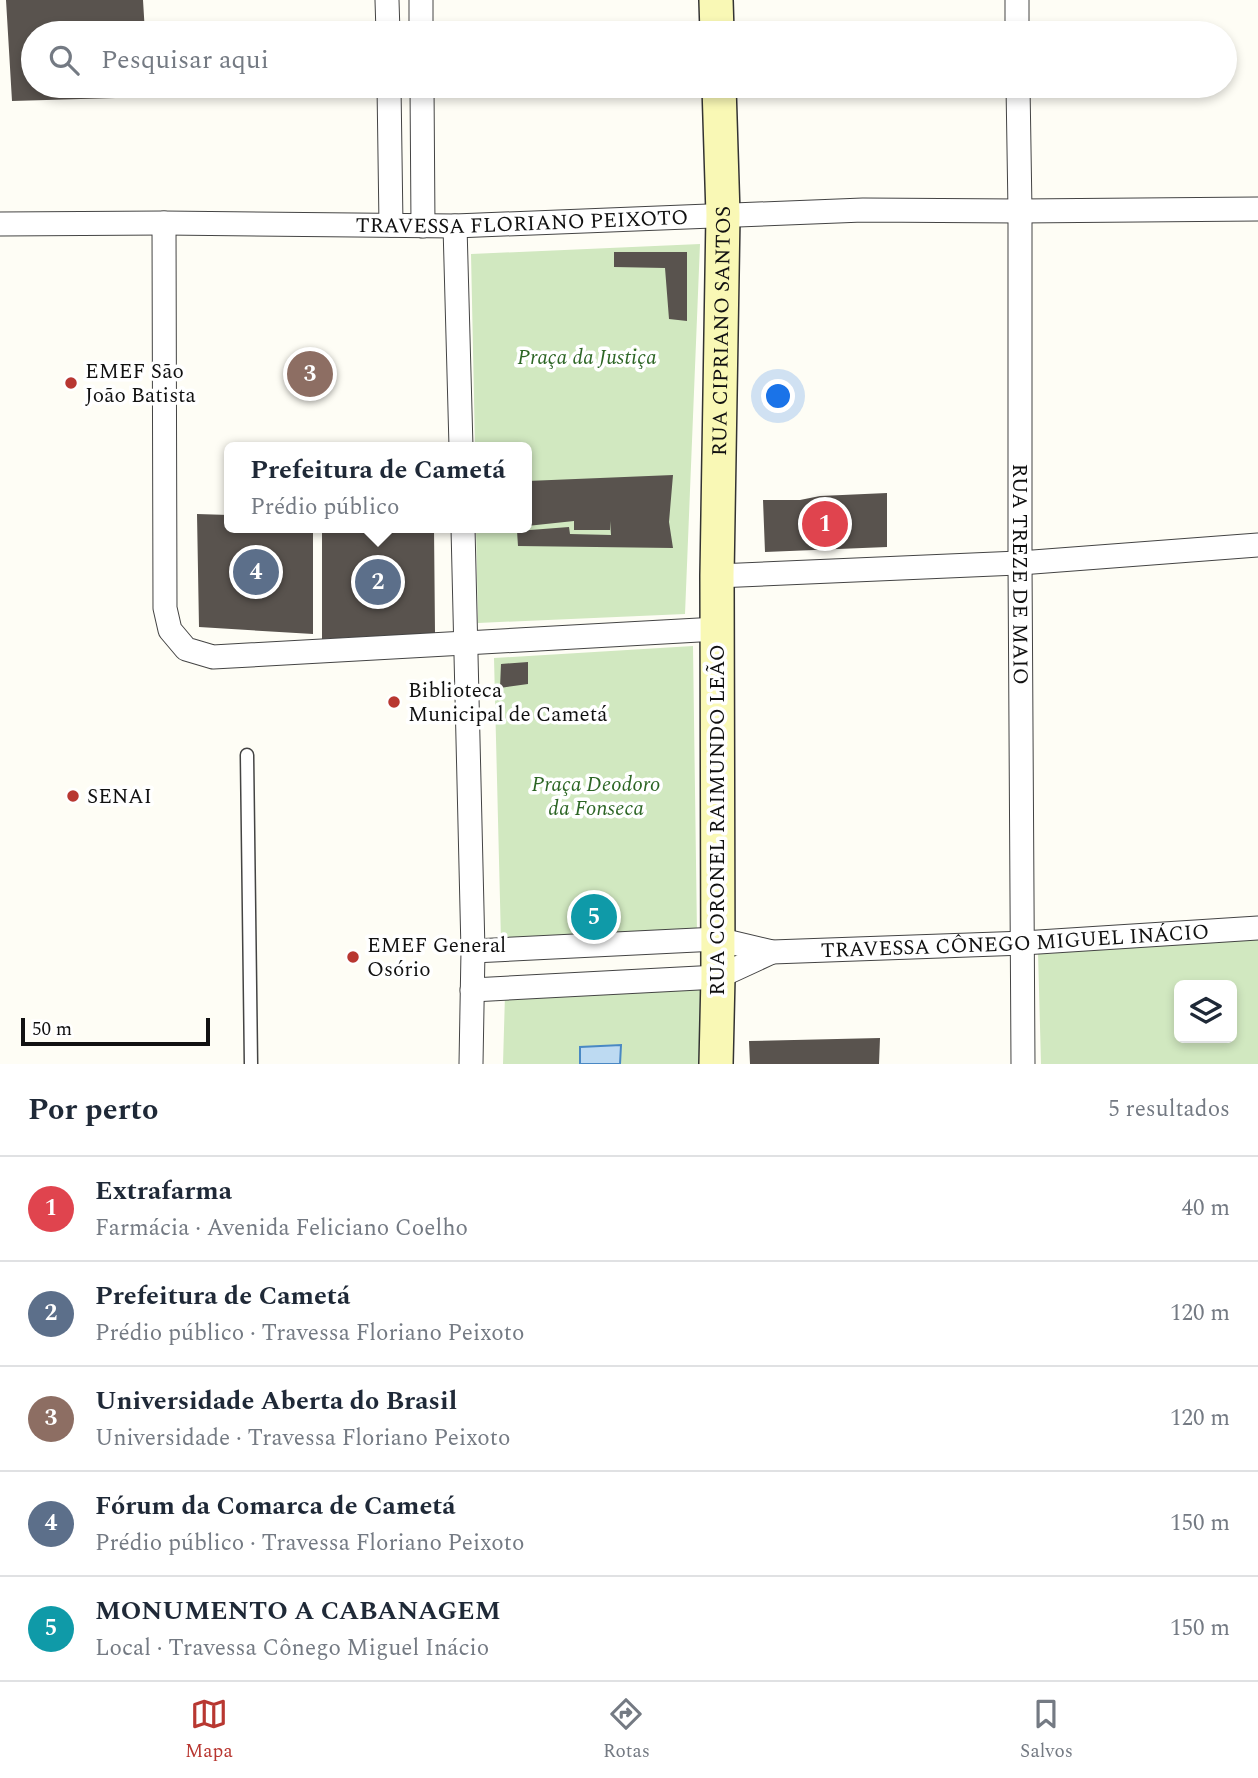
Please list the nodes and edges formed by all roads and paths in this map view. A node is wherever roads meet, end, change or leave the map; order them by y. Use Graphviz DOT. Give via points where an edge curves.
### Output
graph roads {
  1 [pos="387,0"];
  2 [pos="421,0"];
  3 [pos="716,0"];
  4 [pos="1017,0"];
  5 [pos="388,21"];
  6 [pos="421,21"];
  7 [pos="717,21"];
  8 [pos="1017,21"];
  9 [pos="389,98"];
  10 [pos="422,98"];
  11 [pos="719,98"];
  12 [pos="1018,98"];
  13 [pos="1258,209"];
  14 [pos="1020,211"];
  15 [pos="723,215"];
  16 [pos="164,223"];
  17 [pos="0,224"];
  18 [pos="391,225"];
  19 [pos="423,226"];
  20 [pos="455,226"];
  21 [pos="461,442"];
  22 [pos="463,533"];
  23 [pos="1258,545"];
  24 [pos="1020,562"];
  25 [pos="717,576"];
  26 [pos="717,629"];
  27 [pos="466,643"];
  28 [pos="247,755"];
  29 [pos="1258,928"];
  30 [pos="717,939"];
  31 [pos="1023,943"];
  32 [pos="473,951"];
  33 [pos="772,952"];
  34 [pos="718,977"];
  35 [pos="472,990"];
  36 [pos="251,1064"];
  37 [pos="471,1064"];
  38 [pos="716,1064"];
  39 [pos="1023,1064"];
  1 -- 5 [label="street"];
  2 -- 6 [label="street"];
  3 -- 7 [label="main road"];
  4 -- 8 [label="street"];
  9 -- 18 [label="street"];
  10 -- 19 [label="street"];
  11 -- 15 [label="main road, RUA CIPRIANO SANTOS"];
  12 -- 14 [label="street, RUA TREZE DE MAIO"];
  13 -- 14 [label="street, TRAVESSA FLORIANO PEIXOTO"];
  14 -- 15 [label="street, TRAVESSA FLORIANO PEIXOTO"];
  14 -- 24 [label="street, RUA TREZE DE MAIO"];
  15 -- 20 [label="street, TRAVESSA FLORIANO PEIXOTO"];
  15 -- 25 [label="main road, RUA CIPRIANO SANTOS"];
  16 -- 17 [label="street, TRAVESSA FLORIANO PEIXOTO"];
  16 -- 18 [label="street, TRAVESSA FLORIANO PEIXOTO"];
  16 -- 27 [label="street" via="165,608 170,630 186,649 213,657"];
  18 -- 19 [label="street, TRAVESSA FLORIANO PEIXOTO"];
  19 -- 20 [label="street, TRAVESSA FLORIANO PEIXOTO"];
  20 -- 21 [label="street"];
  22 -- 27 [label="street"];
  23 -- 24 [label="street"];
  24 -- 25 [label="street"];
  24 -- 31 [label="street, RUA TREZE DE MAIO"];
  25 -- 26 [label="main road, RUA CORONEL RAIMUNDO LEÃO"];
  26 -- 27 [label="street"];
  26 -- 30 [label="main road, RUA CORONEL RAIMUNDO LEÃO"];
  27 -- 32 [label="street"];
  28 -- 36 [label="lane"];
  29 -- 31 [label="street, TRAVESSA CÔNEGO MIGUEL INÁCIO"];
  30 -- 32 [label="street, TRAVESSA CÔNEGO MIGUEL INÁCIO"];
  30 -- 33 [label="street, TRAVESSA CÔNEGO MIGUEL INÁCIO"];
  30 -- 34 [label="main road, RUA CORONEL RAIMUNDO LEÃO"];
  31 -- 33 [label="street, TRAVESSA CÔNEGO MIGUEL INÁCIO"];
  31 -- 39 [label="street, RUA TREZE DE MAIO"];
  32 -- 35 [label="street"];
  33 -- 34 [label="street, TRAVESSA CÔNEGO MIGUEL INÁCIO"];
  34 -- 35 [label="street, TRAVESSA CÔNEGO MIGUEL INÁCIO"];
  34 -- 38 [label="main road, RUA CORONEL RAIMUNDO LEÃO"];
  35 -- 37 [label="street"];
}
